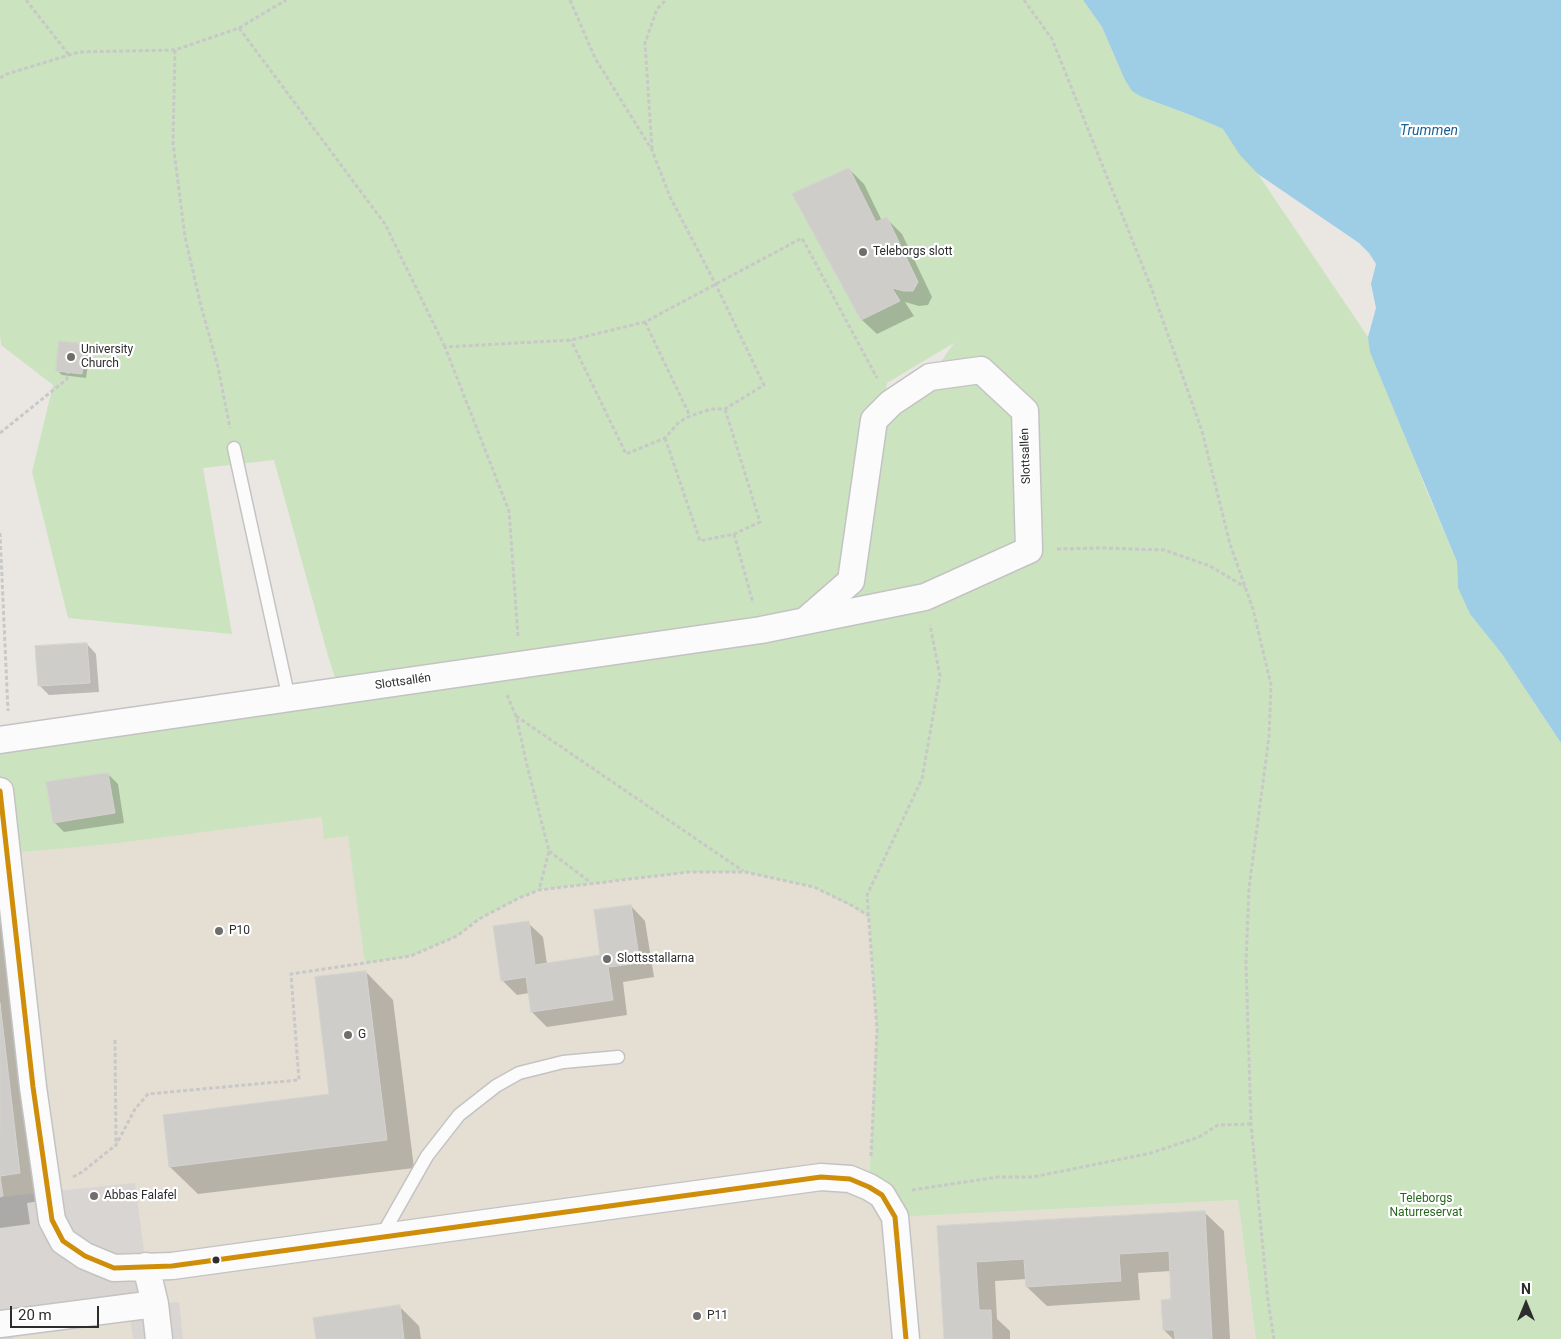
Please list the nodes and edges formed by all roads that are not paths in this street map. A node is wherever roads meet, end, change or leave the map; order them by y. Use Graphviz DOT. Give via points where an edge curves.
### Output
graph roads {
  1 [pos="234,448"];
  2 [pos="805,621"];
  3 [pos="290,698"];
  4 [pos="3,739"];
  5 [pos="0,791"];
  6 [pos="618,1057"];
  7 [pos="381,1237"];
  8 [pos="146,1266"];
  9 [pos="155,1304"];
  10 [pos="0,1324"];
  11 [pos="159,1339"];
  12 [pos="906,1339"];
  1 -- 3 [label="lane"];
  2 -- 2 [label="street, Slottsallén" via="851,581 874,420 891,403 930,377 981,370 1025,411 1029,550 925,597"];
  2 -- 3 [label="street, Slottsallén"];
  3 -- 4 [label="street, Slottsallén"];
  5 -- 8 [label="street" via="33,1087 52,1220 63,1240 85,1256 114,1268"];
  6 -- 7 [label="lane" via="564,1062 519,1073 496,1086 459,1115 427,1156"];
  7 -- 8 [label="street" via="172,1266"];
  7 -- 12 [label="street" via="821,1177 850,1179 875,1191 895,1217"];
  8 -- 9 [label="street"];
  9 -- 10 [label="street"];
  9 -- 11 [label="street"];
}
